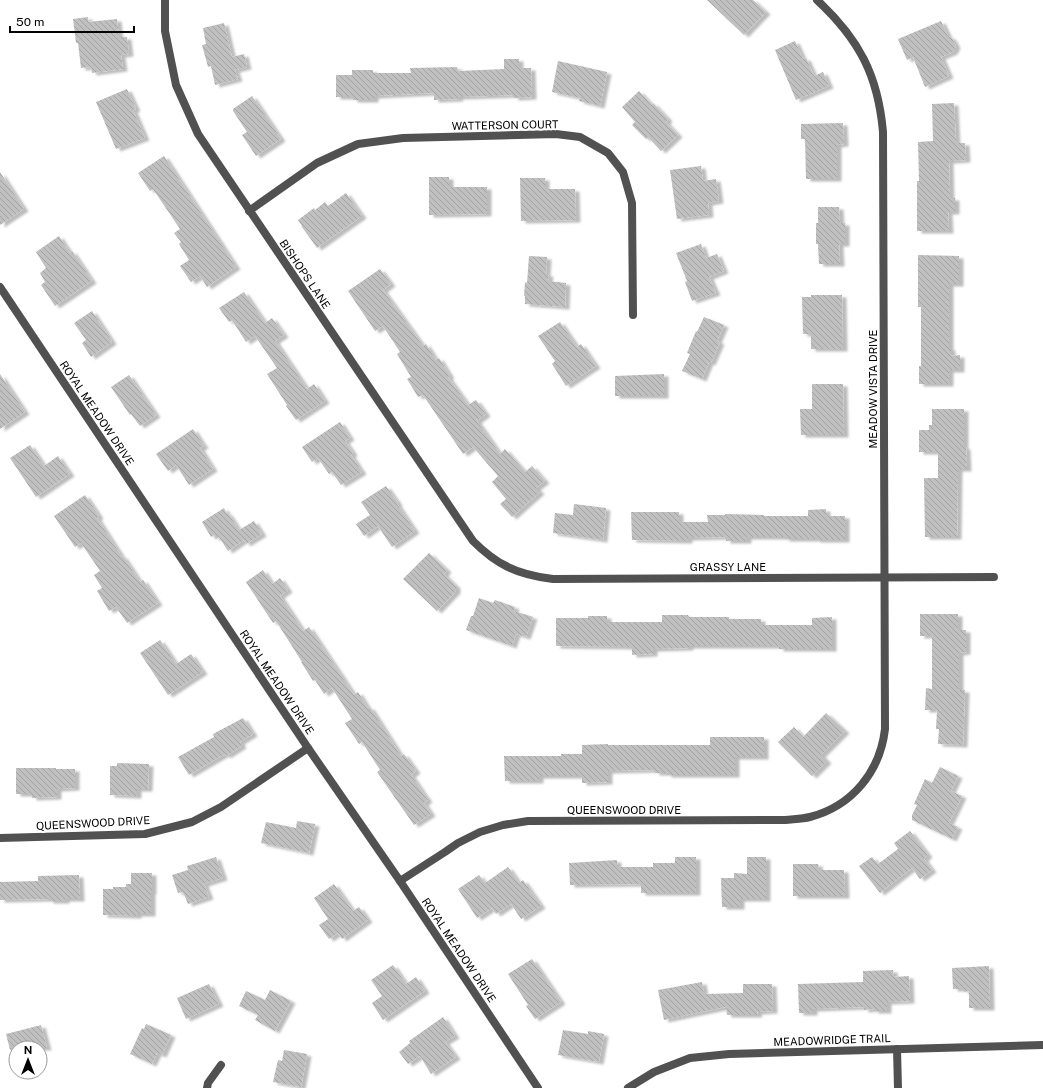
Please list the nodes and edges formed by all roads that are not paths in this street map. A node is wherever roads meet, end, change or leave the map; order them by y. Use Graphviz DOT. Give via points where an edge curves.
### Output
graph roads {
  1 [pos="165,0"];
  2 [pos="817,0"];
  3 [pos="249,211"];
  4 [pos="0,287"];
  5 [pos="633,315"];
  6 [pos="473,541"];
  7 [pos="884,577"];
  8 [pos="994,577"];
  9 [pos="308,748"];
  10 [pos="856,790"];
  11 [pos="0,838"];
  12 [pos="400,880"];
  13 [pos="1043,1045"];
  14 [pos="897,1049"];
  15 [pos="221,1065"];
  16 [pos="207,1088"];
  17 [pos="538,1088"];
  18 [pos="628,1088"];
  19 [pos="898,1088"];
  1 -- 3 [label="street, BISHOPS LANE" via="165,31 176,85 198,134"];
  2 -- 7 [label="street, MEADOW VISTA DRIVE" via="845,29 866,62 877,92 882,116"];
  3 -- 5 [label="street, WATTERSON COURT" via="317,163 358,144 403,138 556,134 580,137 608,153 623,172 632,203"];
  3 -- 6 [label="street, BISHOPS LANE"];
  4 -- 9 [label="street, ROYAL MEADOW DRIVE"];
  6 -- 7 [label="street, GRASSY LANE" via="508,568 553,579"];
  7 -- 8 [label="street, GRASSY LANE"];
  7 -- 10 [label="street, MEADOW VISTA DRIVE" via="885,729 875,766"];
  9 -- 11 [label="street, QUEENSWOOD DRIVE" via="221,807 192,822 145,834"];
  9 -- 12 [label="street, ROYAL MEADOW DRIVE"];
  10 -- 12 [label="street, QUEENSWOOD DRIVE" via="831,809 801,819 528,821 503,825 480,832 458,843"];
  12 -- 17 [label="street, ROYAL MEADOW DRIVE"];
  13 -- 14 [label="street, MEADOWRIDGE TRAIL"];
  14 -- 18 [label="street, MEADOWRIDGE TRAIL" via="729,1054 690,1058 654,1072"];
  14 -- 19 [label="street"];
  15 -- 16 [label="street"];
}
